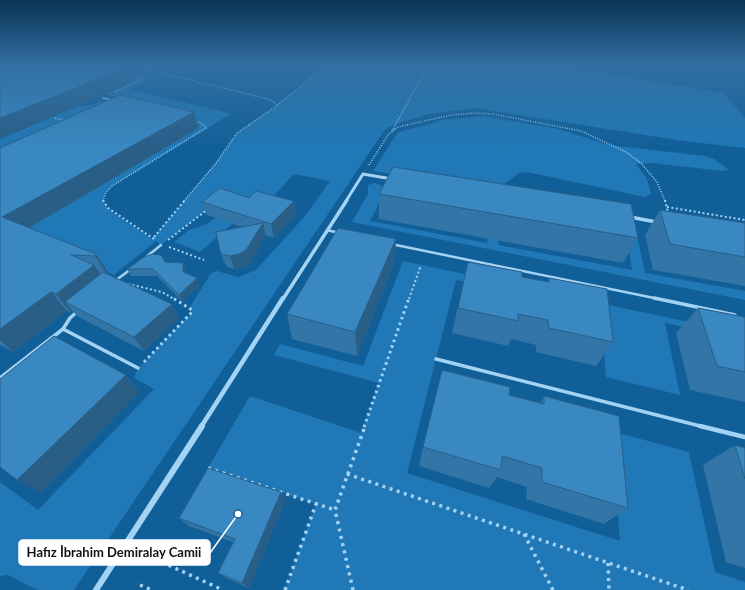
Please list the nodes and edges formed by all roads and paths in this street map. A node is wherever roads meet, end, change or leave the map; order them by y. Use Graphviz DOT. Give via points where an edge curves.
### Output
graph roads {
  1 [pos="117,92"];
  2 [pos="237,92"];
  3 [pos="294,92"];
  4 [pos="414,92"];
  5 [pos="103,98"];
  6 [pos="115,101"];
  7 [pos="278,105"];
  8 [pos="55,118"];
  9 [pos="194,121"];
  10 [pos="70,122"];
  11 [pos="392,131"];
  12 [pos="363,174"];
  13 [pos="394,179"];
  14 [pos="667,207"];
  15 [pos="210,208"];
  16 [pos="622,216"];
  17 [pos="745,220"];
  18 [pos="669,224"];
  19 [pos="327,230"];
  20 [pos="345,234"];
  21 [pos="153,239"];
  22 [pos="383,242"];
  23 [pos="161,245"];
  24 [pos="144,258"];
  25 [pos="204,260"];
  26 [pos="421,265"];
  27 [pos="132,268"];
  28 [pos="115,281"];
  29 [pos="109,286"];
  30 [pos="79,309"];
  31 [pos="737,315"];
  32 [pos="63,330"];
  33 [pos="436,359"];
  34 [pos="138,368"];
  35 [pos="0,378"];
  36 [pos="745,437"];
  37 [pos="208,468"];
  38 [pos="347,474"];
  39 [pos="316,504"];
  40 [pos="335,510"];
  41 [pos="524,534"];
  42 [pos="155,559"];
  43 [pos="608,562"];
  44 [pos="140,585"];
  45 [pos="96,590"];
  46 [pos="152,590"];
  47 [pos="223,590"];
  48 [pos="285,590"];
  49 [pos="353,590"];
  50 [pos="553,590"];
  51 [pos="609,590"];
  52 [pos="688,590"];
  1 -- 5 [label="path"];
  2 -- 7 [label="path" via="268,99"];
  3 -- 7 [label="path"];
  4 -- 11 [label="path"];
  5 -- 6 [label="lane"];
  7 -- 21 [label="path" via="237,133 216,163"];
  8 -- 10 [label="path"];
  9 -- 21 [label="path" via="206,128 117,183 103,196 108,208"];
  11 -- 12 [label="path"];
  11 -- 14 [label="path" via="432,118 475,113 581,131 616,147 641,163 657,182"];
  12 -- 13 [label="street"];
  12 -- 19 [label="street"];
  14 -- 17 [label="path"];
  14 -- 18 [label="path"];
  15 -- 23 [label="path"];
  16 -- 18 [label="street"];
  19 -- 20 [label="lane"];
  19 -- 45 [label="street"];
  21 -- 23 [label="path"];
  22 -- 31 [label="lane"];
  23 -- 24 [label="lane"];
  23 -- 25 [label="path"];
  26 -- 38 [label="path"];
  27 -- 28 [label="lane"];
  28 -- 29 [label="lane"];
  28 -- 34 [label="path" via="162,292 192,310"];
  30 -- 32 [label="lane"];
  32 -- 34 [label="lane"];
  32 -- 35 [label="lane"];
  33 -- 36 [label="lane"];
  37 -- 39 [label="path"];
  38 -- 40 [label="path"];
  38 -- 41 [label="path"];
  39 -- 40 [label="path"];
  39 -- 48 [label="path"];
  40 -- 49 [label="path"];
  41 -- 43 [label="path"];
  41 -- 50 [label="path"];
  42 -- 47 [label="path"];
  43 -- 51 [label="path"];
  43 -- 52 [label="path"];
  44 -- 46 [label="path"];
}
